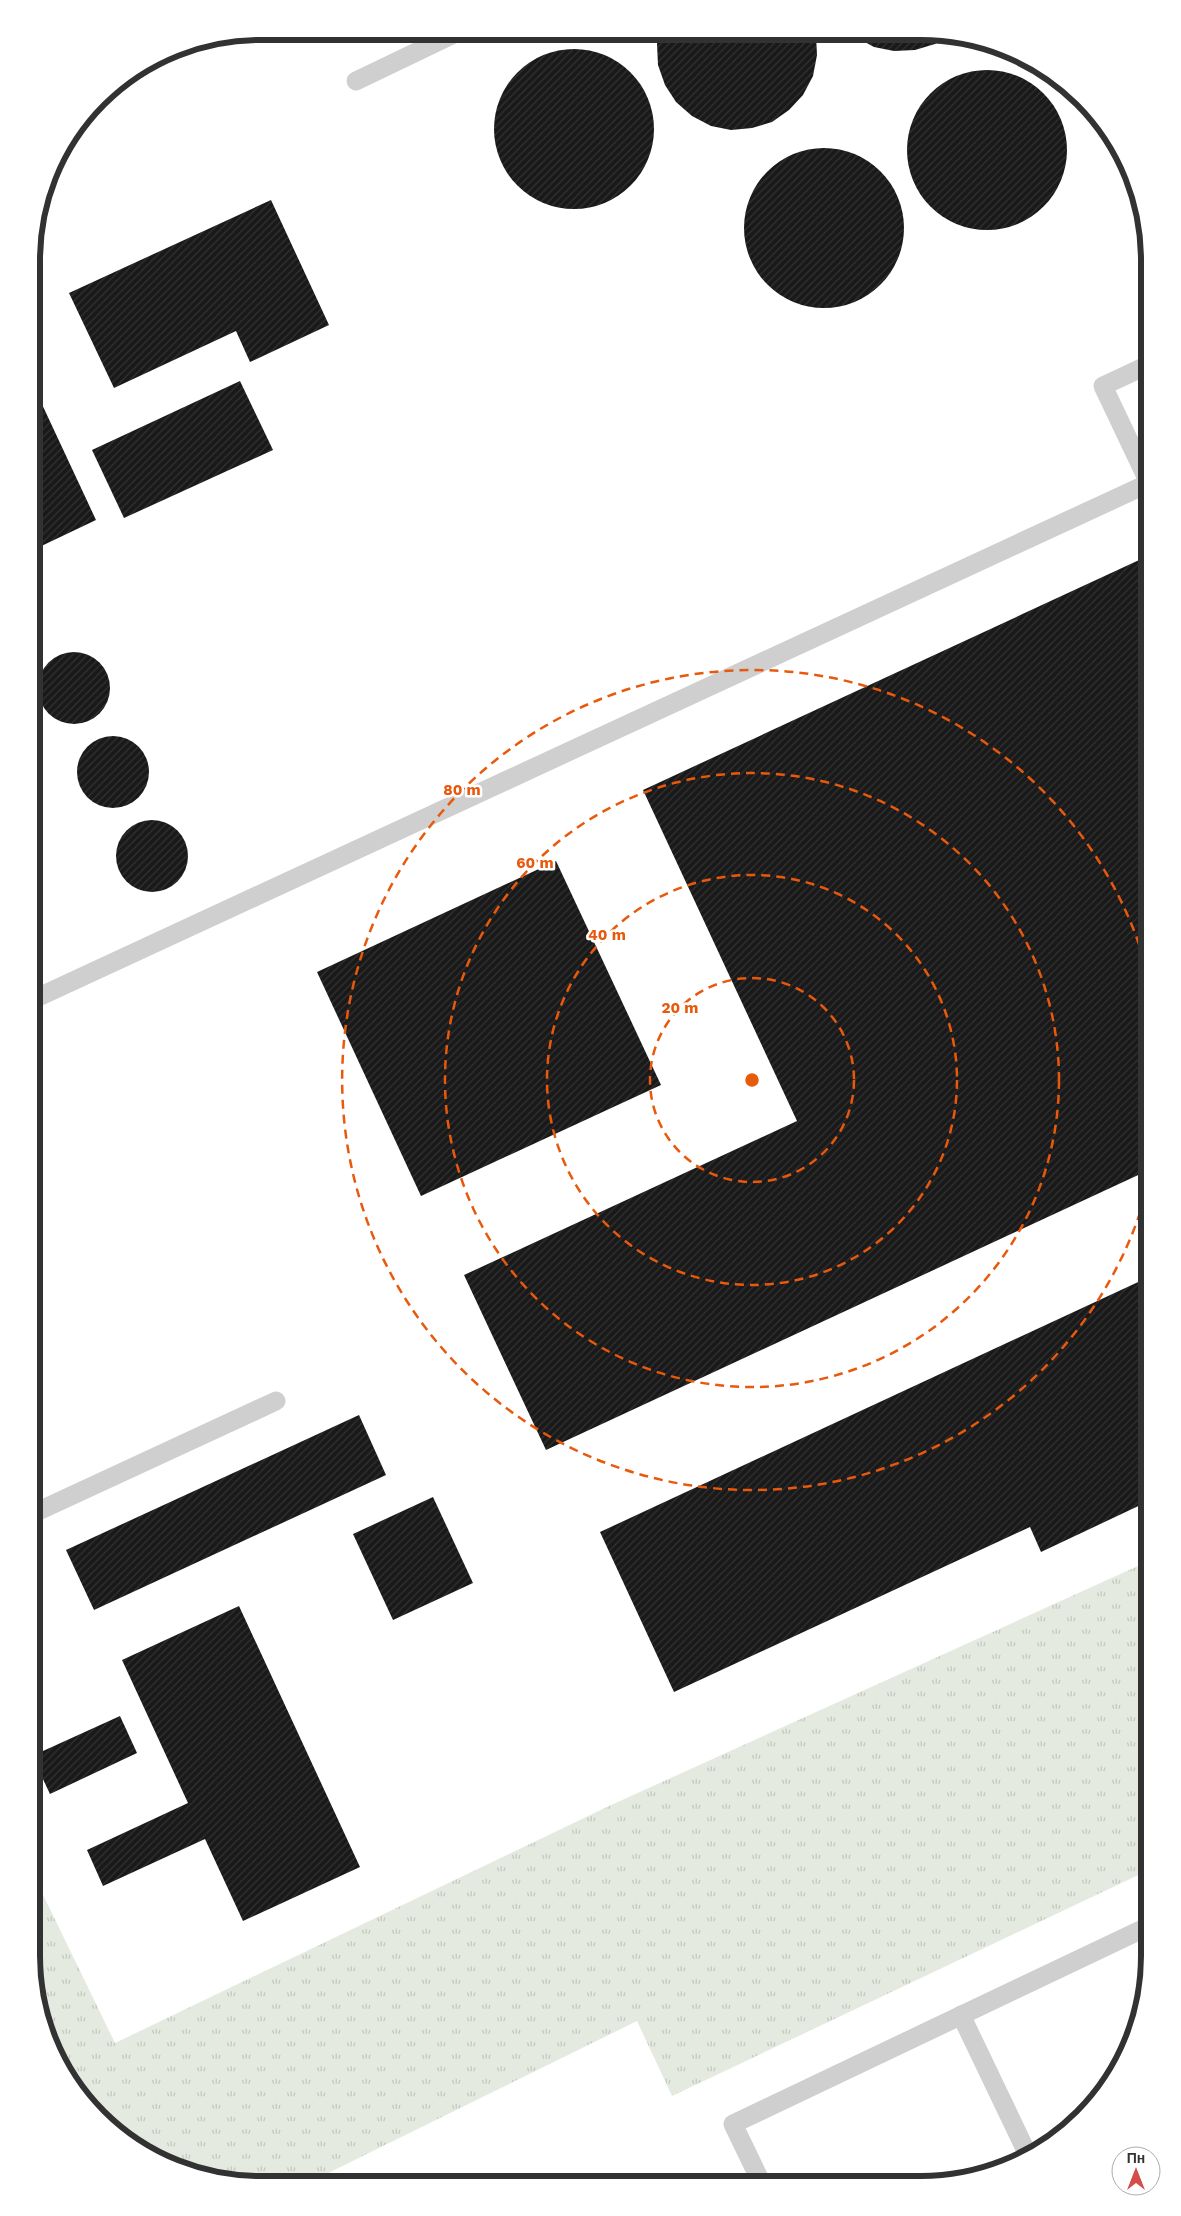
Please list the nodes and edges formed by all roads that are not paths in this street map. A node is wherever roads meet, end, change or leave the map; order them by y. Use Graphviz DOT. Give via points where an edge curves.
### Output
graph roads {
  1 [pos="441,40"];
  2 [pos="356,81"];
  3 [pos="1141,368"];
  4 [pos="1141,467"];
  5 [pos="1141,488"];
  6 [pos="40,996"];
  7 [pos="276,1401"];
  8 [pos="40,1510"];
  9 [pos="1141,1930"];
  10 [pos="961,2015"];
  11 [pos="1025,2149"];
  12 [pos="758,2176"];
  1 -- 2 [label="lane"];
  3 -- 4 [label="lane" via="1103,386"];
  5 -- 6 [label="lane"];
  7 -- 8 [label="lane"];
  9 -- 10 [label="lane"];
  10 -- 11 [label="lane"];
  10 -- 12 [label="lane" via="733,2124"];
}
